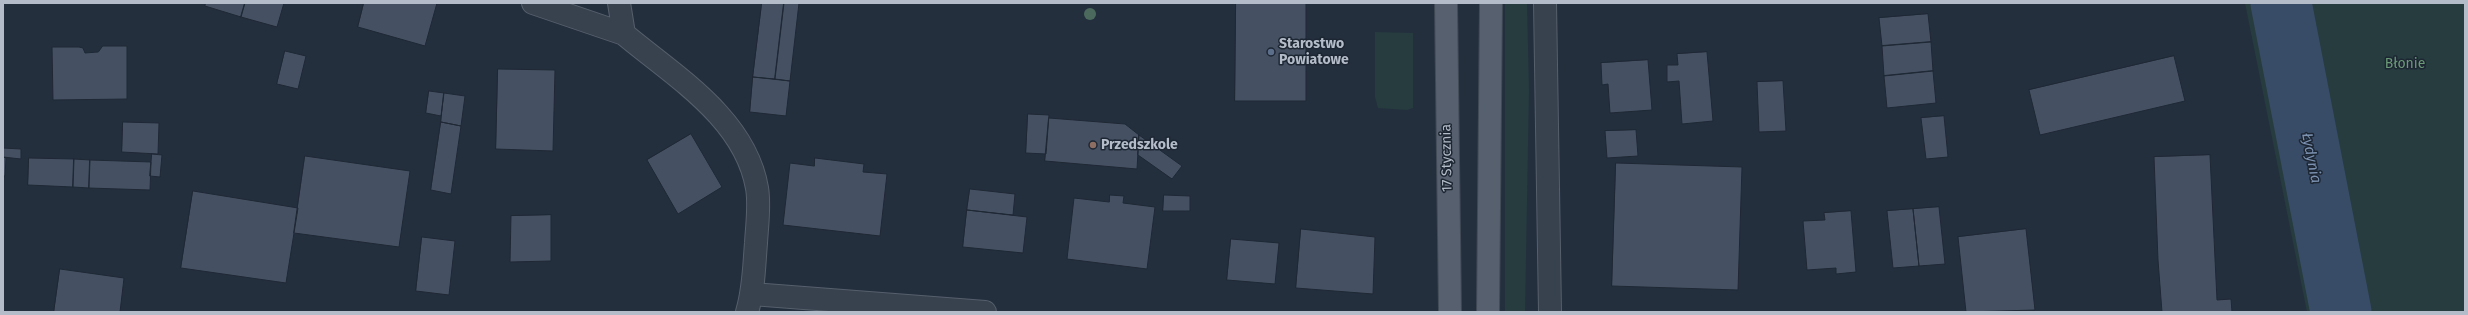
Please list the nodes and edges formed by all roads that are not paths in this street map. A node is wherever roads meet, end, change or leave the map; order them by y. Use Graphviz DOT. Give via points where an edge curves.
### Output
graph roads {
  1 [pos="533,3"];
  2 [pos="619,3"];
  3 [pos="1446,3"];
  4 [pos="1491,3"];
  5 [pos="1545,3"];
  6 [pos="624,34"];
  7 [pos="750,303"];
  8 [pos="985,312"];
  9 [pos="1450,312"];
  10 [pos="1488,312"];
  11 [pos="1550,312"];
  1 -- 6 [label="street"];
  2 -- 6 [label="street"];
  3 -- 9 [label="main road, 17 Stycznia"];
  4 -- 10 [label="main road"];
  5 -- 11 [label="street"];
  6 -- 7 [label="street" via="718,112 745,152 757,188 758,218"];
  7 -- 8 [label="street"];
}
